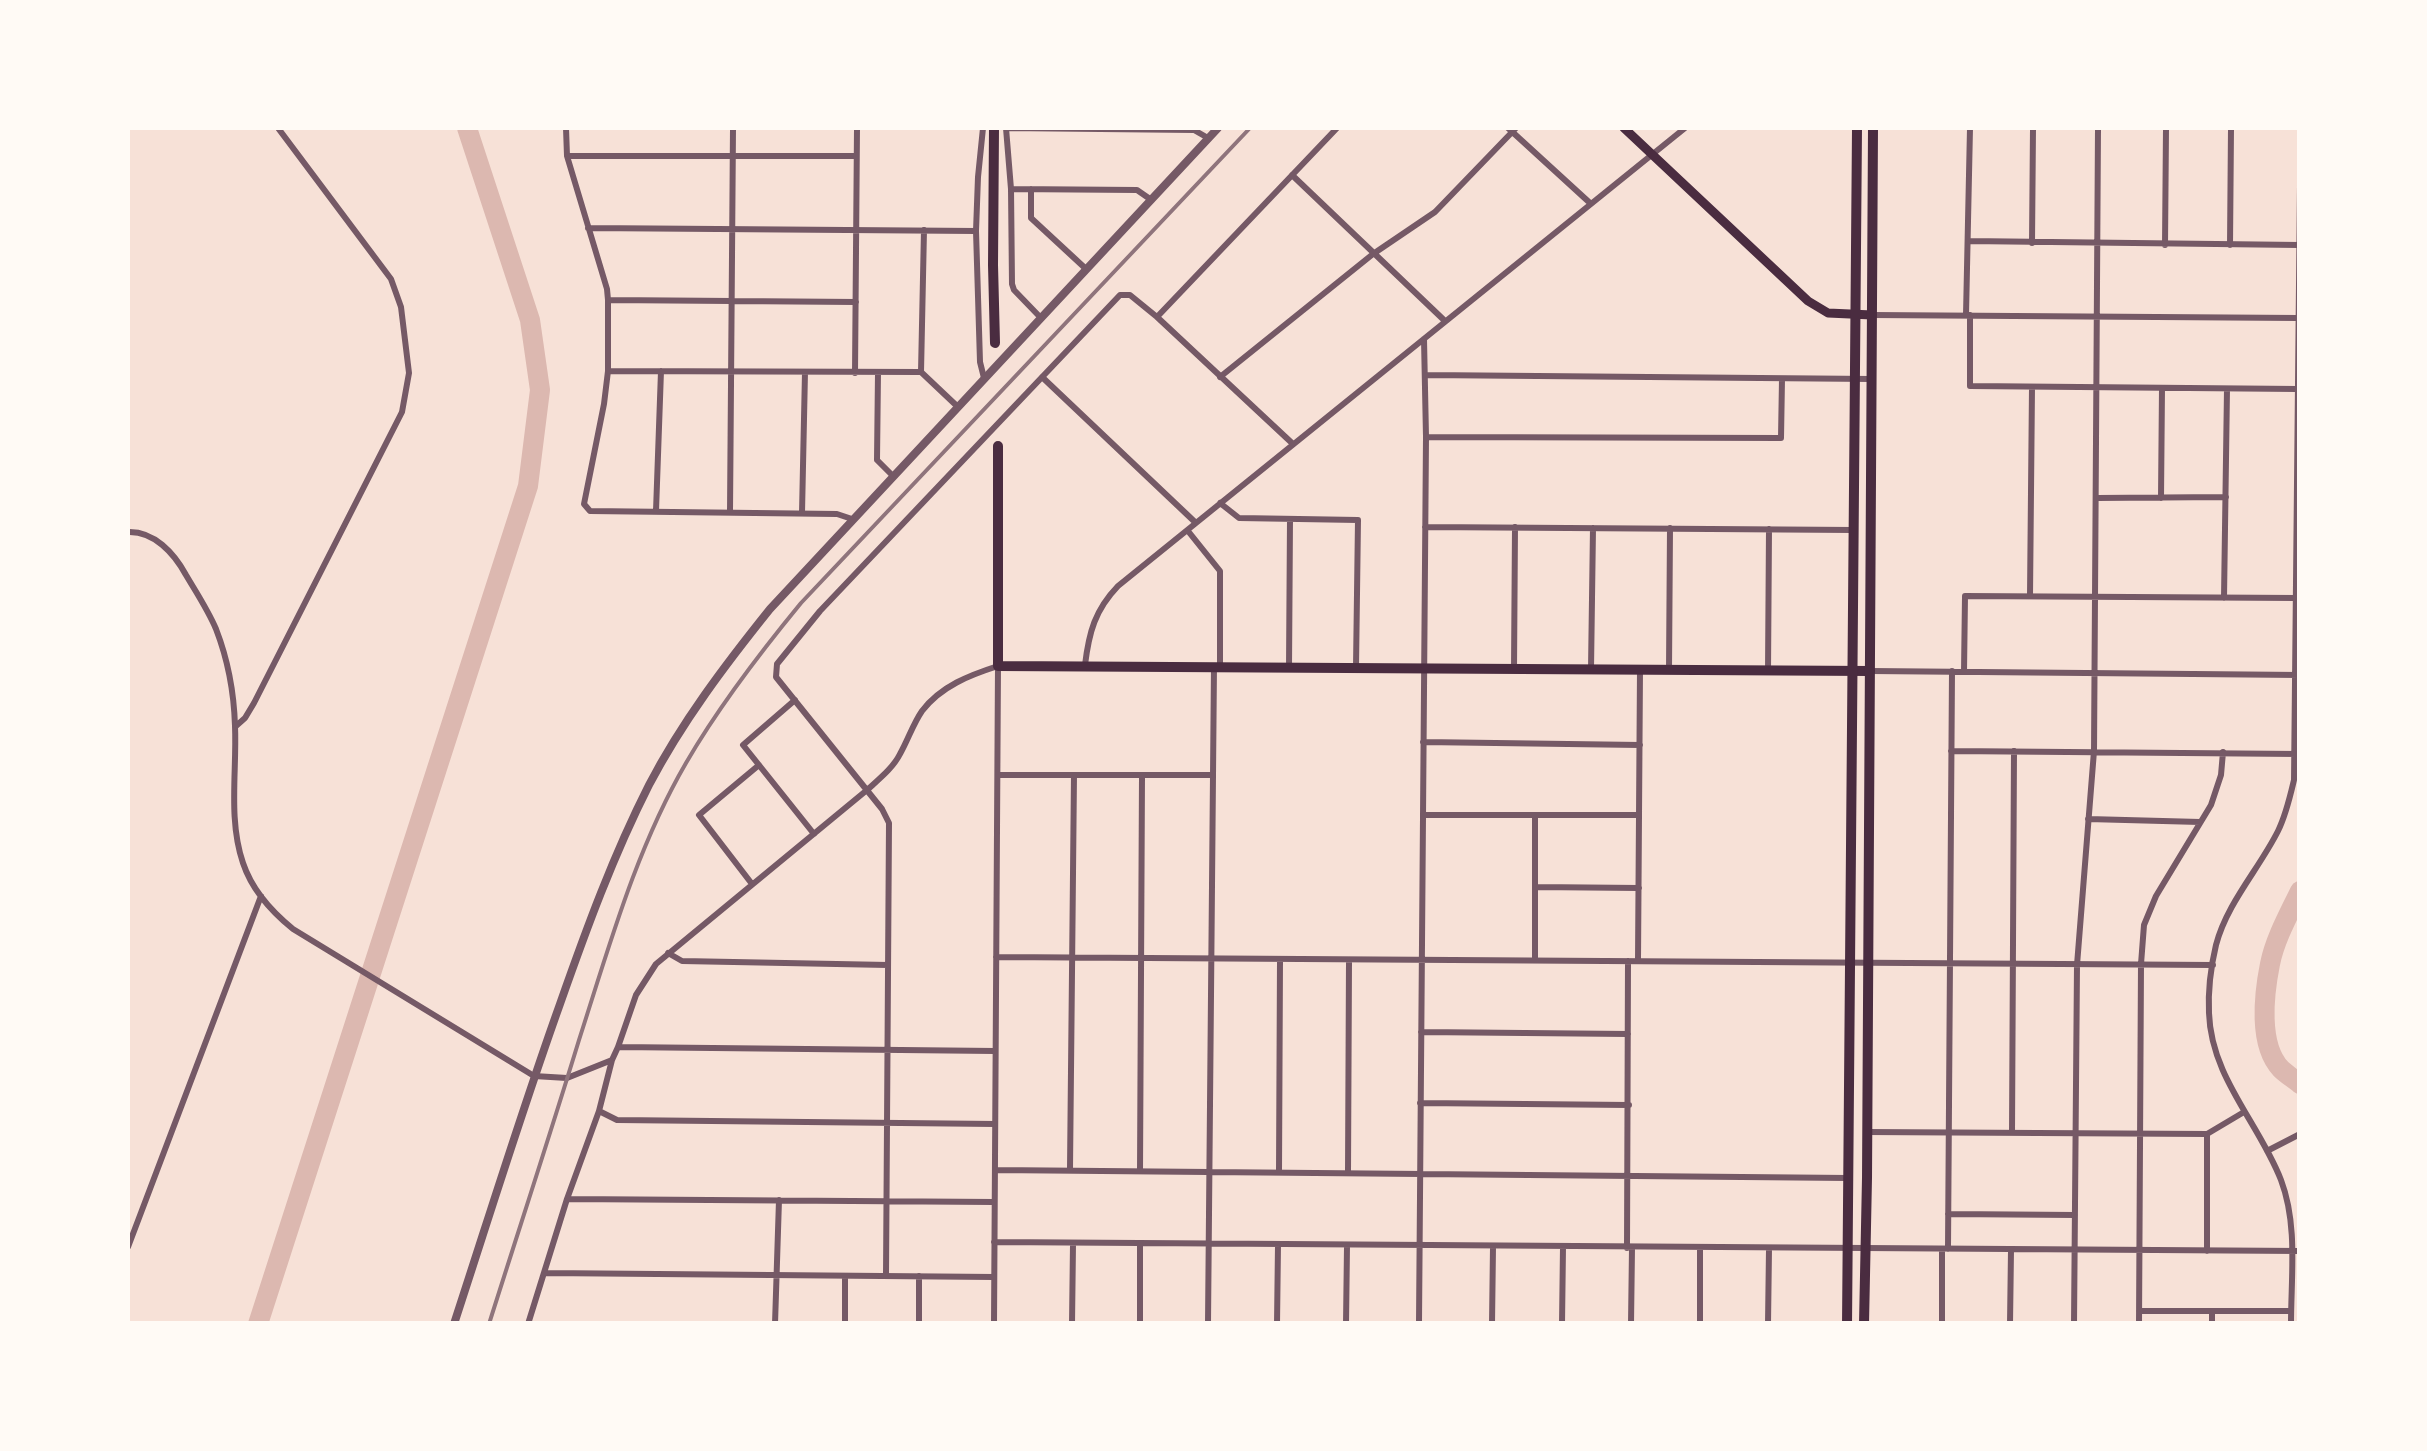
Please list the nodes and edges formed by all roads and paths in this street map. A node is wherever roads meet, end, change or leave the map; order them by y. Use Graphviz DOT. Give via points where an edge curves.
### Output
graph roads {
  1 [pos="278,128"];
  2 [pos="566,128"];
  3 [pos="733,128"];
  4 [pos="857,128"];
  5 [pos="983,128"];
  6 [pos="994,128"];
  7 [pos="1006,128"];
  8 [pos="1218,128"];
  9 [pos="1337,128"];
  10 [pos="1624,128"];
  11 [pos="1685,128"];
  12 [pos="1857,128"];
  13 [pos="1872,128"];
  14 [pos="1970,128"];
  15 [pos="2033,128"];
  16 [pos="2098,128"];
  17 [pos="2166,128"];
  18 [pos="2231,128"];
  19 [pos="1512,129"];
  20 [pos="1208,138"];
  21 [pos="1652,154"];
  22 [pos="733,155"];
  23 [pos="567,156"];
  24 [pos="856,156"];
  25 [pos="1292,175"];
  26 [pos="2300,185"];
  27 [pos="1011,189"];
  28 [pos="1030,190"];
  29 [pos="1150,199"];
  30 [pos="1590,203"];
  31 [pos="587,228"];
  32 [pos="732,228"];
  33 [pos="856,230"];
  34 [pos="924,230"];
  35 [pos="976,231"];
  36 [pos="1968,241"];
  37 [pos="2032,243"];
  38 [pos="2098,244"];
  39 [pos="2165,245"];
  40 [pos="2230,245"];
  41 [pos="2299,245"];
  42 [pos="1373,254"];
  43 [pos="1085,268"];
  44 [pos="608,300"];
  45 [pos="731,300"];
  46 [pos="856,302"];
  47 [pos="1855,314"];
  48 [pos="1872,315"];
  49 [pos="1968,315"];
  50 [pos="1157,317"];
  51 [pos="2097,317"];
  52 [pos="1041,318"];
  53 [pos="2298,318"];
  54 [pos="1445,321"];
  55 [pos="1424,339"];
  56 [pos="995,343"];
  57 [pos="608,371"];
  58 [pos="661,371"];
  59 [pos="731,371"];
  60 [pos="805,372"];
  61 [pos="878,372"];
  62 [pos="922,372"];
  63 [pos="855,373"];
  64 [pos="1426,375"];
  65 [pos="1220,377"];
  66 [pos="984,378"];
  67 [pos="1042,378"];
  68 [pos="1782,379"];
  69 [pos="1856,379"];
  70 [pos="1871,379"];
  71 [pos="2032,387"];
  72 [pos="2097,388"];
  73 [pos="2162,388"];
  74 [pos="2227,389"];
  75 [pos="2297,389"];
  76 [pos="958,406"];
  77 [pos="1426,437"];
  78 [pos="1294,444"];
  79 [pos="998,446"];
  80 [pos="892,476"];
  81 [pos="2226,497"];
  82 [pos="2097,498"];
  83 [pos="2161,498"];
  84 [pos="1220,503"];
  85 [pos="656,511"];
  86 [pos="730,512"];
  87 [pos="802,513"];
  88 [pos="852,519"];
  89 [pos="1290,519"];
  90 [pos="1196,523"];
  91 [pos="1425,527"];
  92 [pos="1515,528"];
  93 [pos="1592,528"];
  94 [pos="1670,528"];
  95 [pos="1769,528"];
  96 [pos="1188,530"];
  97 [pos="1853,530"];
  98 [pos="128,532"];
  99 [pos="2030,596"];
  100 [pos="2096,596"];
  101 [pos="2224,598"];
  102 [pos="2296,598"];
  103 [pos="1085,665"];
  104 [pos="998,666"];
  105 [pos="1217,666"];
  106 [pos="1288,668"];
  107 [pos="1424,668"];
  108 [pos="1356,669"];
  109 [pos="1514,669"];
  110 [pos="1591,669"];
  111 [pos="1640,670"];
  112 [pos="1669,670"];
  113 [pos="1852,671"];
  114 [pos="1870,671"];
  115 [pos="1952,671"];
  116 [pos="1768,672"];
  117 [pos="1964,672"];
  118 [pos="2096,674"];
  119 [pos="2297,675"];
  120 [pos="794,700"];
  121 [pos="235,727"];
  122 [pos="1423,742"];
  123 [pos="1640,744"];
  124 [pos="2014,750"];
  125 [pos="1952,751"];
  126 [pos="2094,751"];
  127 [pos="2223,752"];
  128 [pos="2297,754"];
  129 [pos="759,765"];
  130 [pos="998,775"];
  131 [pos="1212,775"];
  132 [pos="1074,776"];
  133 [pos="1142,776"];
  134 [pos="867,790"];
  135 [pos="1423,815"];
  136 [pos="1535,815"];
  137 [pos="1640,815"];
  138 [pos="2088,819"];
  139 [pos="2200,822"];
  140 [pos="814,834"];
  141 [pos="752,884"];
  142 [pos="1535,887"];
  143 [pos="1639,888"];
  144 [pos="261,896"];
  145 [pos="668,953"];
  146 [pos="996,957"];
  147 [pos="1072,957"];
  148 [pos="1142,958"];
  149 [pos="1212,958"];
  150 [pos="1280,959"];
  151 [pos="1349,960"];
  152 [pos="1421,960"];
  153 [pos="1535,960"];
  154 [pos="1628,962"];
  155 [pos="1638,962"];
  156 [pos="1849,963"];
  157 [pos="1868,963"];
  158 [pos="888,964"];
  159 [pos="1948,964"];
  160 [pos="2141,964"];
  161 [pos="2013,965"];
  162 [pos="2077,965"];
  163 [pos="2213,965"];
  164 [pos="1421,1032"];
  165 [pos="1628,1034"];
  166 [pos="618,1048"];
  167 [pos="887,1049"];
  168 [pos="995,1052"];
  169 [pos="612,1060"];
  170 [pos="534,1076"];
  171 [pos="1420,1104"];
  172 [pos="1628,1104"];
  173 [pos="600,1111"];
  174 [pos="2244,1112"];
  175 [pos="887,1123"];
  176 [pos="995,1124"];
  177 [pos="1866,1132"];
  178 [pos="1948,1132"];
  179 [pos="2012,1133"];
  180 [pos="2076,1134"];
  181 [pos="2139,1134"];
  182 [pos="2207,1134"];
  183 [pos="2300,1134"];
  184 [pos="2267,1152"];
  185 [pos="994,1170"];
  186 [pos="1070,1170"];
  187 [pos="1140,1171"];
  188 [pos="1210,1171"];
  189 [pos="1278,1172"];
  190 [pos="1348,1174"];
  191 [pos="1420,1174"];
  192 [pos="1628,1176"];
  193 [pos="1849,1178"];
  194 [pos="566,1200"];
  195 [pos="778,1200"];
  196 [pos="886,1201"];
  197 [pos="994,1202"];
  198 [pos="1948,1214"];
  199 [pos="2074,1215"];
  200 [pos="994,1242"];
  201 [pos="1073,1244"];
  202 [pos="1140,1244"];
  203 [pos="1208,1245"];
  204 [pos="1278,1245"];
  205 [pos="1347,1246"];
  206 [pos="1420,1246"];
  207 [pos="128,1247"];
  208 [pos="1493,1247"];
  209 [pos="1563,1247"];
  210 [pos="1629,1248"];
  211 [pos="1700,1248"];
  212 [pos="1769,1249"];
  213 [pos="1864,1249"];
  214 [pos="1945,1249"];
  215 [pos="1848,1250"];
  216 [pos="2011,1250"];
  217 [pos="2074,1250"];
  218 [pos="2139,1251"];
  219 [pos="2207,1251"];
  220 [pos="2296,1251"];
  221 [pos="544,1273"];
  222 [pos="775,1275"];
  223 [pos="845,1276"];
  224 [pos="886,1276"];
  225 [pos="919,1276"];
  226 [pos="994,1277"];
  227 [pos="2139,1311"];
  228 [pos="2212,1312"];
  229 [pos="2291,1312"];
  230 [pos="454,1324"];
  231 [pos="528,1324"];
  232 [pos="774,1324"];
  233 [pos="845,1324"];
  234 [pos="918,1324"];
  235 [pos="994,1324"];
  236 [pos="1072,1324"];
  237 [pos="1140,1324"];
  238 [pos="1208,1324"];
  239 [pos="1277,1324"];
  240 [pos="1346,1324"];
  241 [pos="1419,1324"];
  242 [pos="1492,1324"];
  243 [pos="1562,1324"];
  244 [pos="1631,1324"];
  245 [pos="1700,1324"];
  246 [pos="1768,1324"];
  247 [pos="1847,1324"];
  248 [pos="1864,1324"];
  249 [pos="1942,1324"];
  250 [pos="2010,1324"];
  251 [pos="2074,1324"];
  252 [pos="2138,1324"];
  253 [pos="2212,1324"];
  254 [pos="2291,1324"];
  1 -- 121 [label="street" via="390,279 401,307 409,372 402,412 254,703"];
  2 -- 23 [label="street"];
  3 -- 22 [label="street"];
  4 -- 24 [label="street"];
  5 -- 35 [label="street"];
  6 -- 56 [label="main road"];
  7 -- 20 [label="street" via="1194,130"];
  7 -- 27 [label="street"];
  8 -- 20 [label="street"];
  9 -- 25 [label="street"];
  10 -- 21 [label="main road"];
  11 -- 21 [label="street"];
  12 -- 47 [label="main road"];
  13 -- 48 [label="main road"];
  14 -- 36 [label="street"];
  15 -- 37 [label="street"];
  16 -- 38 [label="street"];
  17 -- 39 [label="street"];
  18 -- 40 [label="street"];
  19 -- 30 [label="street"];
  19 -- 42 [label="street" via="1435,212"];
  20 -- 29 [label="street"];
  21 -- 30 [label="street"];
  21 -- 47 [label="main road" via="1808,302 1828,313"];
  22 -- 23 [label="street"];
  22 -- 24 [label="street"];
  22 -- 32 [label="street"];
  23 -- 31 [label="street"];
  24 -- 33 [label="street"];
  25 -- 42 [label="street"];
  25 -- 50 [label="street"];
  26 -- 41 [label="street"];
  27 -- 28 [label="street"];
  27 -- 52 [label="street" via="1012,284"];
  28 -- 29 [label="street" via="1137,190"];
  28 -- 43 [label="street" via="1031,218"];
  29 -- 43 [label="street"];
  30 -- 54 [label="street"];
  31 -- 32 [label="street"];
  31 -- 44 [label="street"];
  32 -- 33 [label="street"];
  32 -- 45 [label="street"];
  33 -- 34 [label="street"];
  33 -- 46 [label="street"];
  34 -- 35 [label="street"];
  34 -- 62 [label="street"];
  35 -- 66 [label="street"];
  36 -- 37 [label="street"];
  36 -- 49 [label="street"];
  37 -- 38 [label="street"];
  38 -- 39 [label="street"];
  38 -- 51 [label="street"];
  39 -- 40 [label="street"];
  40 -- 41 [label="street"];
  41 -- 53 [label="street"];
  42 -- 54 [label="street"];
  42 -- 65 [label="street"];
  43 -- 52 [label="street"];
  44 -- 45 [label="street"];
  44 -- 57 [label="street"];
  45 -- 46 [label="street"];
  45 -- 59 [label="street"];
  46 -- 63 [label="street"];
  47 -- 48 [label="main road"];
  47 -- 69 [label="main road"];
  48 -- 49 [label="street"];
  48 -- 70 [label="main road"];
  49 -- 51 [label="street"];
  49 -- 71 [label="street" via="1970,386"];
  50 -- 65 [label="street"];
  50 -- 67 [label="street" via="1130,295 1120,295"];
  51 -- 53 [label="street"];
  51 -- 72 [label="street"];
  52 -- 66 [label="street"];
  53 -- 75 [label="street"];
  54 -- 55 [label="street"];
  55 -- 64 [label="street"];
  55 -- 78 [label="street"];
  57 -- 58 [label="street"];
  57 -- 85 [label="street" via="584,504 590,511"];
  58 -- 59 [label="street"];
  58 -- 85 [label="street"];
  59 -- 60 [label="street"];
  59 -- 86 [label="street"];
  60 -- 63 [label="street"];
  60 -- 87 [label="street"];
  61 -- 62 [label="street"];
  61 -- 63 [label="street"];
  61 -- 80 [label="street" via="877,460"];
  62 -- 76 [label="street"];
  64 -- 68 [label="street"];
  64 -- 77 [label="street"];
  65 -- 78 [label="street"];
  66 -- 76 [label="street"];
  67 -- 90 [label="street"];
  67 -- 120 [label="street" via="820,611 778,664 776,677"];
  68 -- 69 [label="street"];
  68 -- 77 [label="street" via="1781,438"];
  69 -- 70 [label="street"];
  69 -- 97 [label="main road"];
  70 -- 114 [label="main road"];
  71 -- 72 [label="street"];
  71 -- 99 [label="street"];
  72 -- 73 [label="street"];
  72 -- 82 [label="street"];
  73 -- 74 [label="street"];
  73 -- 83 [label="street"];
  74 -- 75 [label="street"];
  74 -- 81 [label="street"];
  75 -- 102 [label="street"];
  76 -- 80 [label="street"];
  77 -- 91 [label="street"];
  78 -- 84 [label="street"];
  79 -- 104 [label="main road"];
  80 -- 88 [label="street"];
  81 -- 83 [label="street"];
  81 -- 101 [label="street"];
  82 -- 83 [label="street"];
  82 -- 100 [label="street"];
  84 -- 89 [label="street" via="1239,518"];
  84 -- 90 [label="street"];
  85 -- 86 [label="street"];
  86 -- 87 [label="street"];
  87 -- 88 [label="street"];
  88 -- 170 [label="street" via="728,660 651,782 616,852"];
  89 -- 106 [label="street"];
  89 -- 108 [label="street" via="1358,520"];
  90 -- 96 [label="street"];
  91 -- 92 [label="street"];
  91 -- 107 [label="street"];
  92 -- 93 [label="street"];
  92 -- 109 [label="street"];
  93 -- 94 [label="street"];
  93 -- 110 [label="street"];
  94 -- 95 [label="street"];
  94 -- 112 [label="street"];
  95 -- 97 [label="street"];
  95 -- 116 [label="street"];
  96 -- 103 [label="street" via="1106,600 1089,634"];
  96 -- 105 [label="street" via="1220,571"];
  97 -- 113 [label="main road"];
  98 -- 121 [label="street" via="162,544 215,626 230,675"];
  99 -- 100 [label="street"];
  99 -- 117 [label="street" via="1965,596"];
  100 -- 101 [label="street"];
  100 -- 118 [label="street"];
  101 -- 102 [label="street"];
  102 -- 119 [label="street"];
  103 -- 104 [label="main road"];
  103 -- 105 [label="main road"];
  104 -- 130 [label="street"];
  104 -- 134 [label="street" via="942,690 919,714 898,758"];
  105 -- 106 [label="main road"];
  105 -- 131 [label="street"];
  106 -- 108 [label="main road"];
  107 -- 108 [label="main road"];
  107 -- 109 [label="main road"];
  107 -- 122 [label="street"];
  109 -- 110 [label="main road"];
  110 -- 111 [label="main road"];
  111 -- 112 [label="main road"];
  111 -- 123 [label="street"];
  112 -- 116 [label="main road"];
  113 -- 114 [label="main road"];
  113 -- 116 [label="main road"];
  113 -- 156 [label="main road"];
  114 -- 115 [label="street"];
  114 -- 157 [label="main road"];
  115 -- 117 [label="street"];
  115 -- 125 [label="street"];
  117 -- 118 [label="street"];
  118 -- 119 [label="street"];
  118 -- 126 [label="street"];
  119 -- 128 [label="street"];
  120 -- 129 [label="street" via="744,745"];
  120 -- 134 [label="street"];
  121 -- 144 [label="street" via="238,844"];
  122 -- 123 [label="street"];
  122 -- 135 [label="street"];
  123 -- 137 [label="street"];
  124 -- 125 [label="street"];
  124 -- 126 [label="street"];
  124 -- 161 [label="street"];
  125 -- 159 [label="street"];
  126 -- 127 [label="street"];
  126 -- 138 [label="street"];
  127 -- 128 [label="street"];
  127 -- 139 [label="street" via="2221,775"];
  128 -- 163 [label="street" via="2279,829 2234,904"];
  129 -- 140 [label="street"];
  129 -- 141 [label="street" via="699,815"];
  130 -- 132 [label="street"];
  130 -- 146 [label="street"];
  131 -- 133 [label="street"];
  131 -- 149 [label="street"];
  132 -- 133 [label="street"];
  132 -- 147 [label="street"];
  133 -- 148 [label="street"];
  134 -- 140 [label="street"];
  134 -- 158 [label="street" via="889,824"];
  135 -- 136 [label="street"];
  135 -- 152 [label="street"];
  136 -- 137 [label="street"];
  136 -- 142 [label="street"];
  137 -- 143 [label="street"];
  138 -- 139 [label="street"];
  138 -- 162 [label="street"];
  139 -- 160 [label="street" via="2156,896 2144,925"];
  140 -- 141 [label="street"];
  141 -- 145 [label="street"];
  142 -- 143 [label="street"];
  142 -- 153 [label="street"];
  143 -- 155 [label="street"];
  144 -- 170 [label="street" via="278,917 324,948"];
  144 -- 207 [label="street"];
  145 -- 158 [label="street" via="682,962"];
  145 -- 166 [label="street" via="636,995"];
  146 -- 147 [label="street"];
  146 -- 168 [label="street"];
  147 -- 148 [label="street"];
  147 -- 186 [label="street"];
  148 -- 149 [label="street"];
  148 -- 187 [label="street"];
  149 -- 150 [label="street"];
  149 -- 188 [label="street"];
  150 -- 151 [label="street"];
  150 -- 189 [label="street"];
  151 -- 152 [label="street"];
  151 -- 190 [label="street"];
  152 -- 153 [label="street"];
  152 -- 164 [label="street"];
  153 -- 154 [label="street"];
  154 -- 155 [label="street"];
  154 -- 165 [label="street"];
  155 -- 156 [label="street"];
  156 -- 157 [label="street"];
  156 -- 193 [label="main road"];
  157 -- 159 [label="street"];
  157 -- 177 [label="main road"];
  158 -- 167 [label="street"];
  159 -- 161 [label="street"];
  159 -- 178 [label="street"];
  160 -- 162 [label="street"];
  160 -- 163 [label="street"];
  160 -- 181 [label="street"];
  161 -- 162 [label="street"];
  161 -- 179 [label="street"];
  162 -- 180 [label="street"];
  163 -- 174 [label="street" via="2212,1035"];
  164 -- 165 [label="street"];
  164 -- 171 [label="street"];
  165 -- 172 [label="street"];
  166 -- 167 [label="street"];
  166 -- 169 [label="street"];
  167 -- 168 [label="street"];
  167 -- 175 [label="street"];
  168 -- 176 [label="street"];
  169 -- 170 [label="street" via="567,1078"];
  169 -- 173 [label="street"];
  170 -- 230 [label="street"];
  171 -- 172 [label="street"];
  171 -- 191 [label="street"];
  172 -- 192 [label="street"];
  173 -- 175 [label="street" via="617,1120"];
  173 -- 194 [label="street"];
  174 -- 182 [label="street"];
  174 -- 184 [label="street"];
  175 -- 176 [label="street"];
  175 -- 196 [label="street"];
  176 -- 185 [label="street"];
  177 -- 178 [label="street"];
  177 -- 213 [label="main road"];
  178 -- 179 [label="street"];
  178 -- 198 [label="street"];
  179 -- 180 [label="street"];
  180 -- 181 [label="street"];
  180 -- 199 [label="street"];
  181 -- 182 [label="street"];
  181 -- 218 [label="street"];
  182 -- 219 [label="street"];
  183 -- 184 [label="street"];
  184 -- 220 [label="street" via="2286,1196"];
  185 -- 186 [label="street"];
  185 -- 197 [label="street"];
  186 -- 187 [label="street"];
  187 -- 188 [label="street"];
  188 -- 189 [label="street"];
  188 -- 203 [label="street"];
  189 -- 190 [label="street"];
  190 -- 191 [label="street"];
  191 -- 192 [label="street"];
  191 -- 206 [label="street"];
  192 -- 193 [label="street"];
  192 -- 210 [label="street"];
  193 -- 215 [label="main road"];
  194 -- 195 [label="street"];
  194 -- 221 [label="street"];
  195 -- 196 [label="street"];
  195 -- 222 [label="street"];
  196 -- 197 [label="street"];
  196 -- 224 [label="street"];
  197 -- 200 [label="street"];
  198 -- 199 [label="street"];
  198 -- 214 [label="street"];
  199 -- 217 [label="street"];
  200 -- 201 [label="street"];
  200 -- 226 [label="street"];
  201 -- 202 [label="street"];
  201 -- 236 [label="street"];
  202 -- 203 [label="street"];
  202 -- 237 [label="street"];
  203 -- 204 [label="street"];
  203 -- 238 [label="street"];
  204 -- 205 [label="street"];
  204 -- 239 [label="street"];
  205 -- 206 [label="street"];
  205 -- 240 [label="street"];
  206 -- 208 [label="street"];
  206 -- 241 [label="street"];
  208 -- 209 [label="street"];
  208 -- 242 [label="street"];
  209 -- 210 [label="street"];
  209 -- 243 [label="street"];
  210 -- 211 [label="street"];
  210 -- 244 [label="street"];
  211 -- 212 [label="street"];
  211 -- 245 [label="street"];
  212 -- 215 [label="street"];
  212 -- 246 [label="street"];
  213 -- 214 [label="street"];
  213 -- 215 [label="street"];
  213 -- 248 [label="main road"];
  214 -- 216 [label="street"];
  214 -- 249 [label="street"];
  215 -- 247 [label="main road"];
  216 -- 217 [label="street"];
  216 -- 250 [label="street"];
  217 -- 218 [label="street"];
  217 -- 251 [label="street"];
  218 -- 219 [label="street"];
  218 -- 227 [label="street"];
  219 -- 220 [label="street"];
  220 -- 229 [label="street"];
  221 -- 222 [label="street"];
  221 -- 231 [label="street"];
  222 -- 223 [label="street"];
  222 -- 232 [label="street"];
  223 -- 224 [label="street"];
  223 -- 233 [label="street"];
  224 -- 225 [label="street"];
  225 -- 226 [label="street"];
  225 -- 234 [label="street"];
  226 -- 235 [label="street"];
  227 -- 228 [label="street"];
  227 -- 252 [label="street"];
  228 -- 229 [label="street"];
  228 -- 253 [label="street"];
  229 -- 254 [label="street"];
}
